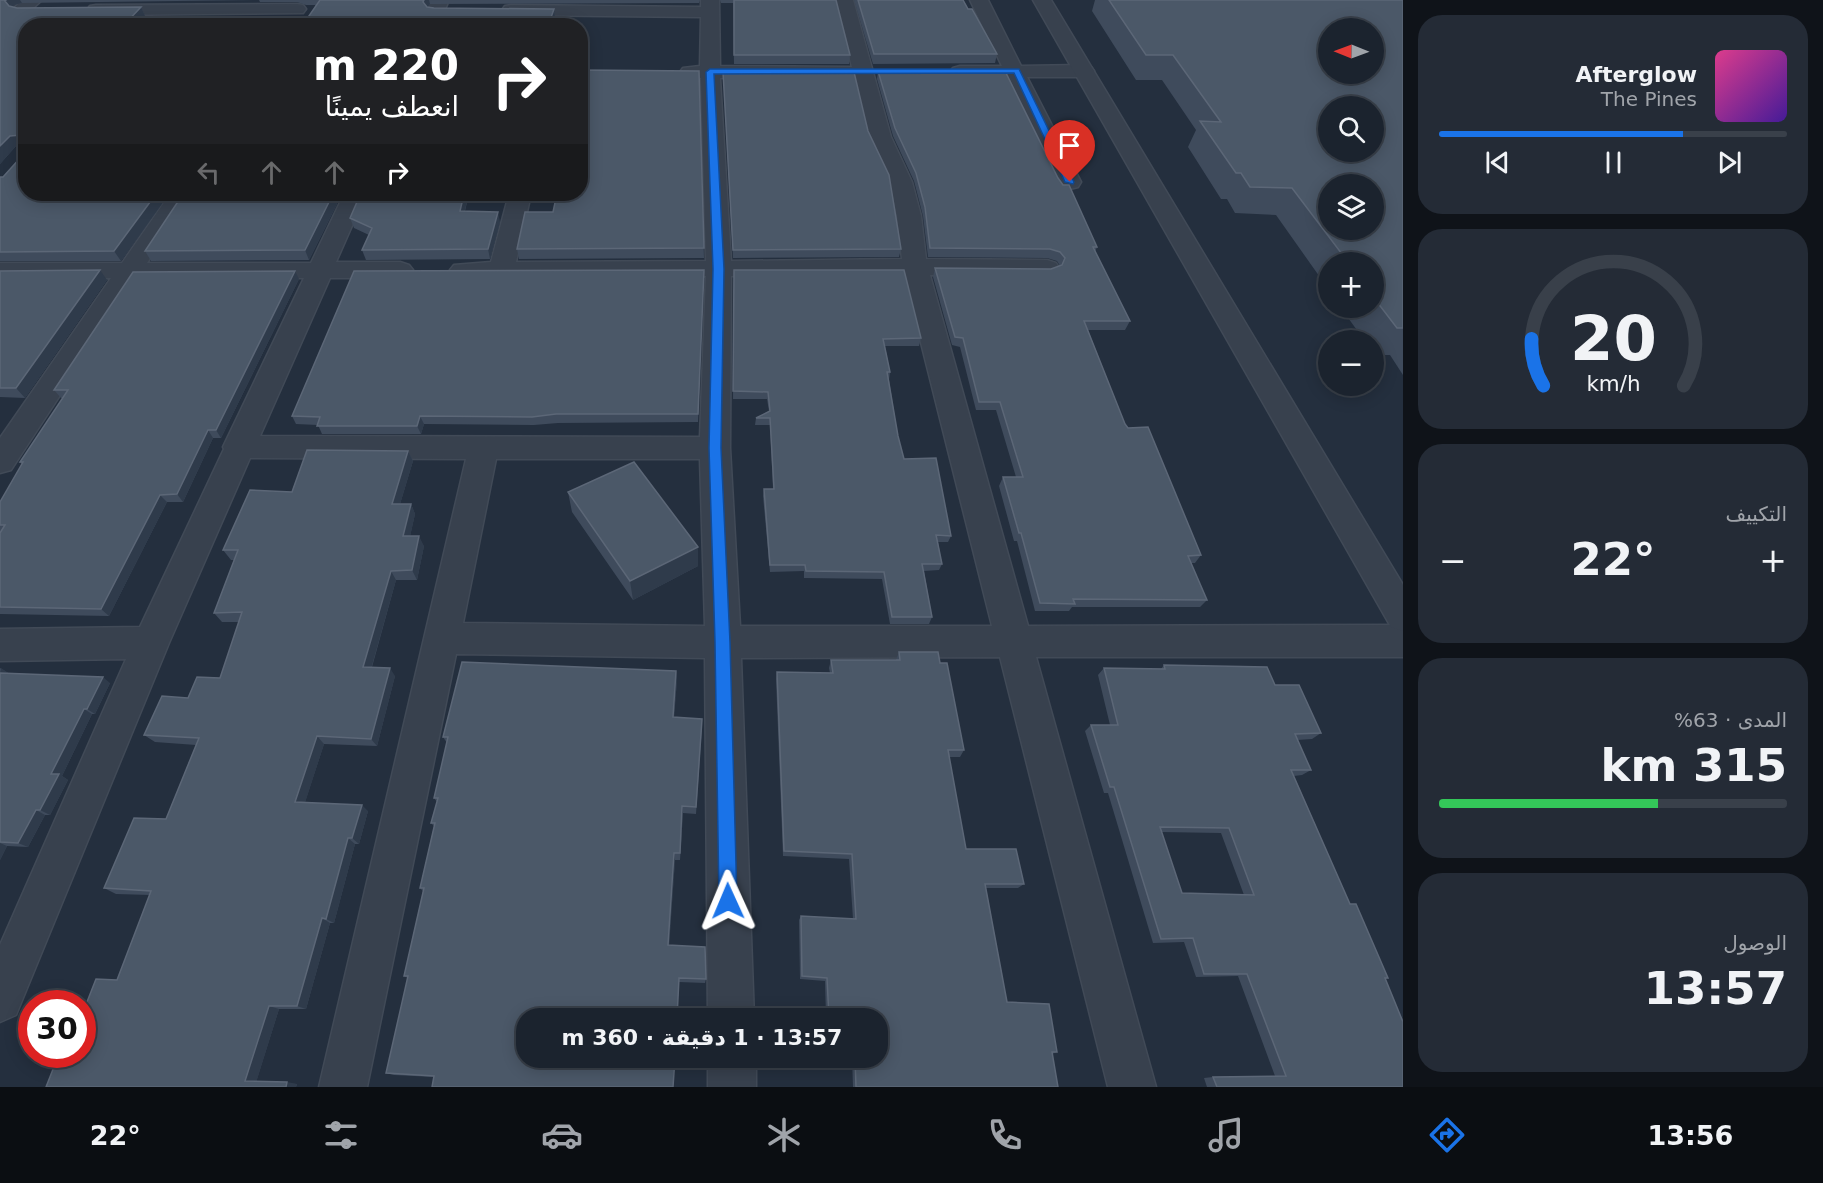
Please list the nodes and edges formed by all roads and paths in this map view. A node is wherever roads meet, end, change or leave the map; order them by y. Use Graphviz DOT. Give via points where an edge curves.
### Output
graph roads {
  1 [pos="844,0"];
  2 [pos="979,0"];
  3 [pos="1042,0"];
  4 [pos="300,5"];
  5 [pos="33,6"];
  6 [pos="710,6"];
  7 [pos="156,9"];
  8 [pos="78,10"];
  9 [pos="459,10"];
  10 [pos="493,10"];
  11 [pos="435,12"];
  12 [pos="149,18"];
  13 [pos="292,18"];
  14 [pos="561,18"];
  15 [pos="0,29"];
  16 [pos="1017,71"];
  17 [pos="1084,71"];
  18 [pos="675,72"];
  19 [pos="710,72"];
  20 [pos="875,72"];
  21 [pos="946,72"];
  22 [pos="1070,182"];
  23 [pos="176,201"];
  24 [pos="352,201"];
  25 [pos="518,201"];
  26 [pos="915,267"];
  27 [pos="1047,268"];
  28 [pos="718,269"];
  29 [pos="502,270"];
  30 [pos="0,271"];
  31 [pos="318,271"];
  32 [pos="130,272"];
  33 [pos="238,447"];
  34 [pos="483,448"];
  35 [pos="715,448"];
  36 [pos="2,455"];
  37 [pos="1403,615"];
  38 [pos="442,638"];
  39 [pos="1403,641"];
  40 [pos="723,642"];
  41 [pos="1013,642"];
  42 [pos="152,643"];
  43 [pos="0,645"];
  44 [pos="0,999"];
  45 [pos="731,1008"];
  46 [pos="732,1068"];
  47 [pos="343,1087"];
  48 [pos="732,1087"];
  49 [pos="1132,1087"];
  1 -- 20 [label="street"];
  2 -- 16 [label="street"];
  3 -- 17 [label="street"];
  4 -- 7 [label="street"];
  4 -- 13 [label="street"];
  5 -- 15 [label="street"];
  6 -- 14 [label="street"];
  6 -- 19 [label="street"];
  7 -- 8 [label="street"];
  7 -- 12 [label="street"];
  9 -- 11 [label="street"];
  10 -- 14 [label="street"];
  16 -- 17 [label="street"];
  16 -- 21 [label="street"];
  16 -- 22 [label="street"];
  17 -- 37 [label="street"];
  18 -- 19 [label="street"];
  19 -- 20 [label="street"];
  19 -- 28 [label="street"];
  20 -- 26 [label="street" via="883,145 901,182"];
  23 -- 32 [label="street"];
  24 -- 31 [label="street"];
  25 -- 29 [label="street"];
  26 -- 27 [label="street"];
  26 -- 28 [label="street"];
  26 -- 41 [label="street"];
  28 -- 29 [label="street"];
  28 -- 35 [label="street"];
  29 -- 31 [label="street"];
  30 -- 32 [label="street"];
  31 -- 32 [label="street"];
  31 -- 33 [label="street"];
  32 -- 36 [label="street"];
  33 -- 34 [label="street"];
  33 -- 42 [label="street"];
  34 -- 35 [label="street"];
  34 -- 38 [label="street"];
  35 -- 40 [label="street"];
  38 -- 40 [label="street"];
  38 -- 47 [label="street"];
  39 -- 41 [label="street"];
  40 -- 41 [label="street"];
  40 -- 45 [label="street"];
  41 -- 49 [label="street"];
  42 -- 43 [label="street"];
  42 -- 44 [label="street"];
  46 -- 48 [label="street"];
}
